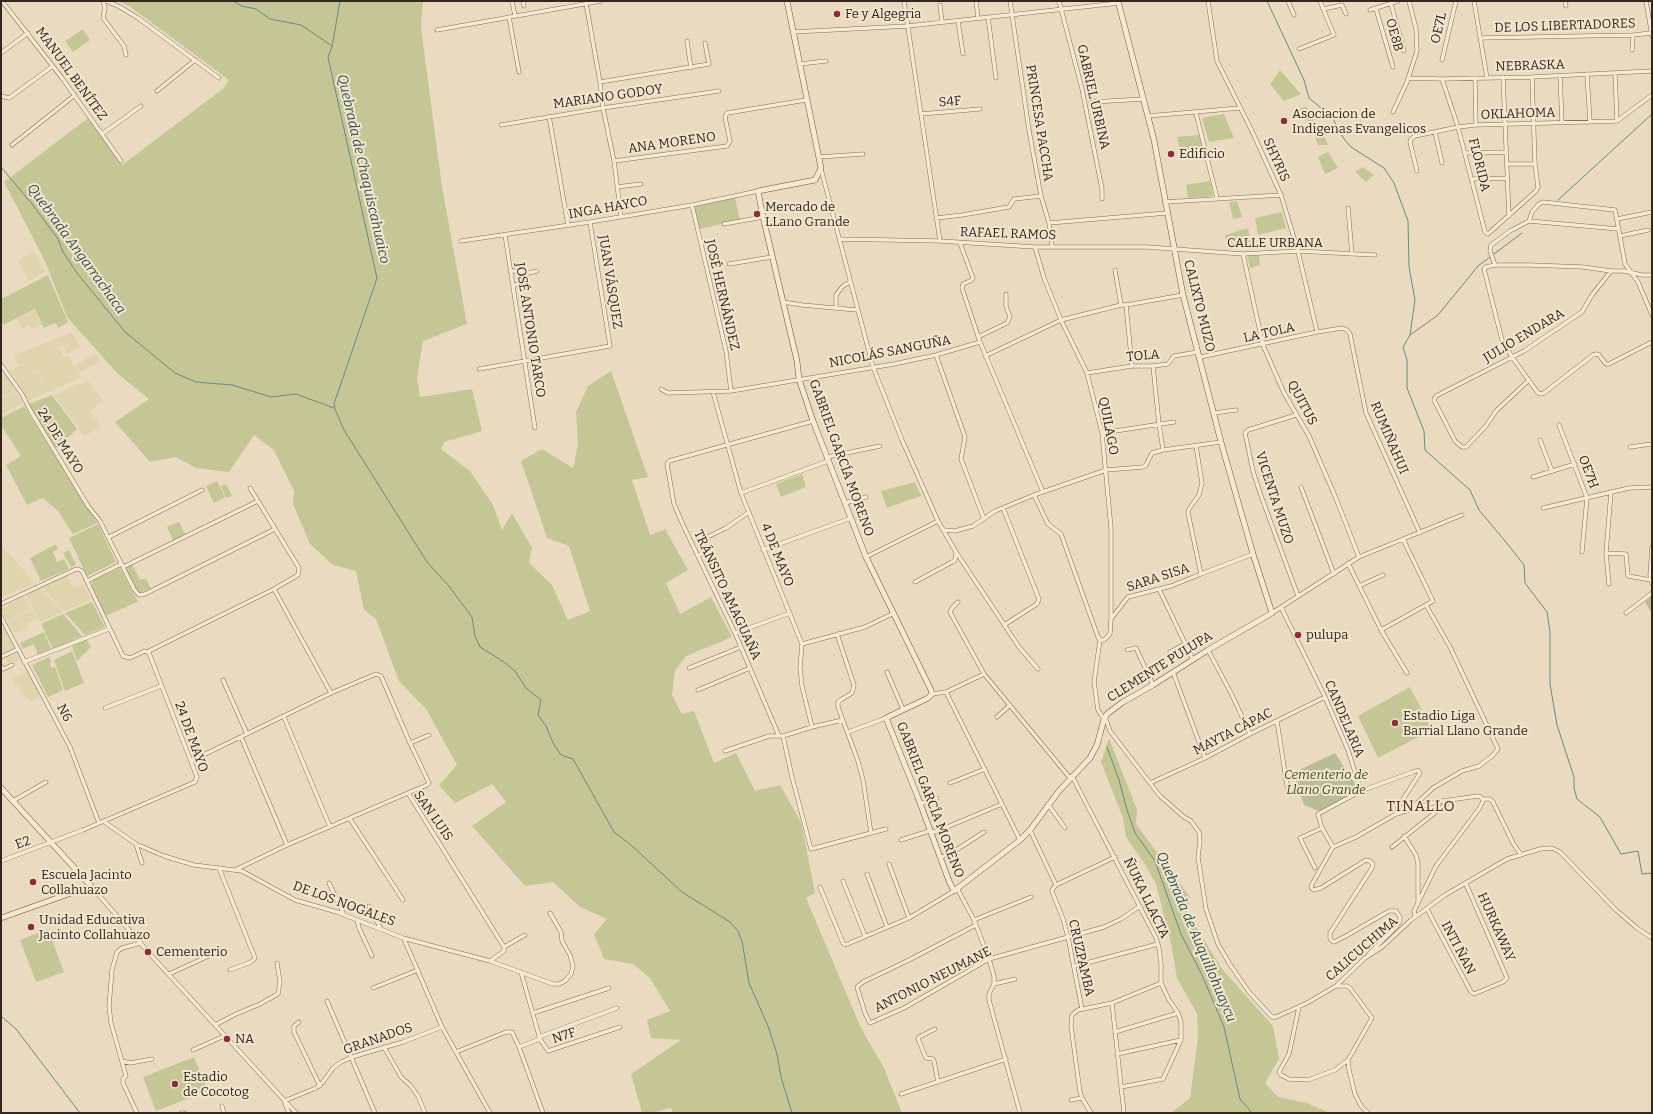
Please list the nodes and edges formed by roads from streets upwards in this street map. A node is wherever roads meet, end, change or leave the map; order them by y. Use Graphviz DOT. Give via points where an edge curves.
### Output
graph roads {
  1 [pos="2,1"];
  2 [pos="105,1"];
  3 [pos="512,1"];
  4 [pos="523,1"];
  5 [pos="601,1"];
  6 [pos="787,1"];
  7 [pos="904,1"];
  8 [pos="976,1"];
  9 [pos="1010,1"];
  10 [pos="1059,1"];
  11 [pos="1208,1"];
  12 [pos="1288,1"];
  13 [pos="1320,1"];
  14 [pos="1398,1"];
  15 [pos="1409,1"];
  16 [pos="1456,1"];
  17 [pos="1474,1"];
  18 [pos="1565,1"];
  19 [pos="1646,1"];
  20 [pos="1118,2"];
  21 [pos="587,3"];
  22 [pos="1392,4"];
  23 [pos="940,5"];
  24 [pos="524,6"];
  25 [pos="1566,6"];
  26 [pos="1323,9"];
  27 [pos="1376,9"];
  28 [pos="1061,10"];
  29 [pos="1370,10"];
  30 [pos="1012,14"];
  31 [pos="1346,14"];
  32 [pos="1294,15"];
  33 [pos="515,16"];
  34 [pos="509,17"];
  35 [pos="988,17"];
  36 [pos="978,18"];
  37 [pos="958,20"];
  38 [pos="942,22"];
  39 [pos="908,26"];
  40 [pos="437,30"];
  41 [pos="793,32"];
  42 [pos="28,33"];
  43 [pos="1652,34"];
  44 [pos="1633,35"];
  45 [pos="1480,38"];
  46 [pos="687,41"];
  47 [pos="705,43"];
  48 [pos="1299,49"];
  49 [pos="1632,50"];
  50 [pos="1404,51"];
  51 [pos="1,53"];
  52 [pos="963,54"];
  53 [pos="126,55"];
  54 [pos="195,60"];
  55 [pos="1442,60"];
  56 [pos="826,61"];
  57 [pos="800,64"];
  58 [pos="53,66"];
  59 [pos="1393,67"];
  60 [pos="691,68"];
  61 [pos="519,72"];
  62 [pos="1652,72"];
  63 [pos="1587,74"];
  64 [pos="1615,74"];
  65 [pos="1560,76"];
  66 [pos="1502,77"];
  67 [pos="1532,77"];
  68 [pos="219,78"];
  69 [pos="996,78"];
  70 [pos="1409,78"];
  71 [pos="1475,78"];
  72 [pos="1487,78"];
  73 [pos="1442,79"];
  74 [pos="600,82"];
  75 [pos="157,91"];
  76 [pos="718,91"];
  77 [pos="75,95"];
  78 [pos="1652,95"];
  79 [pos="1,96"];
  80 [pos="1144,99"];
  81 [pos="806,100"];
  82 [pos="1092,102"];
  83 [pos="141,106"];
  84 [pos="603,108"];
  85 [pos="1240,108"];
  86 [pos="980,110"];
  87 [pos="1393,112"];
  88 [pos="1196,113"];
  89 [pos="921,114"];
  90 [pos="549,116"];
  91 [pos="1148,116"];
  92 [pos="1617,121"];
  93 [pos="1562,122"];
  94 [pos="1590,122"];
  95 [pos="1534,123"];
  96 [pos="1504,124"];
  97 [pos="501,125"];
  98 [pos="1476,125"];
  99 [pos="1458,127"];
  100 [pos="1435,132"];
  101 [pos="102,134"];
  102 [pos="12,145"];
  103 [pos="1505,152"];
  104 [pos="1465,153"];
  105 [pos="863,154"];
  106 [pos="819,157"];
  107 [pos="614,161"];
  108 [pos="121,162"];
  109 [pos="1442,163"];
  110 [pos="1506,164"];
  111 [pos="1535,164"];
  112 [pos="821,168"];
  113 [pos="1417,171"];
  114 [pos="1506,178"];
  115 [pos="1472,179"];
  116 [pos="641,184"];
  117 [pos="617,187"];
  118 [pos="758,191"];
  119 [pos="1281,195"];
  120 [pos="1041,196"];
  121 [pos="1216,198"];
  122 [pos="1102,199"];
  123 [pos="1165,202"];
  124 [pos="692,205"];
  125 [pos="1348,208"];
  126 [pos="1652,212"];
  127 [pos="1167,213"];
  128 [pos="621,216"];
  129 [pos="1509,216"];
  130 [pos="763,217"];
  131 [pos="937,218"];
  132 [pos="1617,219"];
  133 [pos="590,222"];
  134 [pos="1529,222"];
  135 [pos="1049,223"];
  136 [pos="724,224"];
  137 [pos="568,225"];
  138 [pos="1619,229"];
  139 [pos="1648,230"];
  140 [pos="505,235"];
  141 [pos="1620,236"];
  142 [pos="840,239"];
  143 [pos="461,241"];
  144 [pos="940,241"];
  145 [pos="960,243"];
  146 [pos="1052,246"];
  147 [pos="1035,248"];
  148 [pos="1174,249"];
  149 [pos="1298,252"];
  150 [pos="1243,254"];
  151 [pos="1352,254"];
  152 [pos="1375,255"];
  153 [pos="772,257"];
  154 [pos="729,264"];
  155 [pos="1495,265"];
  156 [pos="1115,270"];
  157 [pos="510,271"];
  158 [pos="537,271"];
  159 [pos="1611,271"];
  160 [pos="1632,272"];
  161 [pos="524,274"];
  162 [pos="1652,275"];
  163 [pos="850,282"];
  164 [pos="513,286"];
  165 [pos="1006,294"];
  166 [pos="1183,295"];
  167 [pos="783,302"];
  168 [pos="1121,305"];
  169 [pos="1126,305"];
  170 [pos="836,308"];
  171 [pos="857,310"];
  172 [pos="1652,315"];
  173 [pos="1061,320"];
  174 [pos="1342,328"];
  175 [pos="1317,332"];
  176 [pos="978,336"];
  177 [pos="980,342"];
  178 [pos="1652,342"];
  179 [pos="1263,344"];
  180 [pos="936,355"];
  181 [pos="1199,355"];
  182 [pos="985,356"];
  183 [pos="1512,358"];
  184 [pos="525,360"];
  185 [pos="1,365"];
  186 [pos="1132,366"];
  187 [pos="1153,366"];
  188 [pos="873,368"];
  189 [pos="479,369"];
  190 [pos="1087,373"];
  191 [pos="799,379"];
  192 [pos="1529,380"];
  193 [pos="661,389"];
  194 [pos="731,391"];
  195 [pos="713,392"];
  196 [pos="1236,410"];
  197 [pos="1214,413"];
  198 [pos="1296,415"];
  199 [pos="812,421"];
  200 [pos="1174,422"];
  201 [pos="1158,424"];
  202 [pos="1559,425"];
  203 [pos="535,428"];
  204 [pos="1102,433"];
  205 [pos="1540,440"];
  206 [pos="1221,442"];
  207 [pos="728,444"];
  208 [pos="1652,444"];
  209 [pos="880,446"];
  210 [pos="1196,446"];
  211 [pos="1630,447"];
  212 [pos="1163,450"];
  213 [pos="827,459"];
  214 [pos="1575,464"];
  215 [pos="1106,470"];
  216 [pos="1552,472"];
  217 [pos="1533,477"];
  218 [pos="1301,487"];
  219 [pos="1652,487"];
  220 [pos="250,488"];
  221 [pos="202,490"];
  222 [pos="1043,492"];
  223 [pos="1611,492"];
  224 [pos="741,493"];
  225 [pos="1034,495"];
  226 [pos="866,497"];
  227 [pos="1587,498"];
  228 [pos="258,501"];
  229 [pos="845,503"];
  230 [pos="1003,508"];
  231 [pos="1543,508"];
  232 [pos="749,512"];
  233 [pos="1462,515"];
  234 [pos="851,518"];
  235 [pos="984,519"];
  236 [pos="938,520"];
  237 [pos="275,529"];
  238 [pos="944,530"];
  239 [pos="1420,533"];
  240 [pos="108,538"];
  241 [pos="1403,539"];
  242 [pos="1652,547"];
  243 [pos="763,550"];
  244 [pos="956,552"];
  245 [pos="1582,552"];
  246 [pos="1606,553"];
  247 [pos="1253,554"];
  248 [pos="698,556"];
  249 [pos="866,557"];
  250 [pos="1359,557"];
  251 [pos="1348,563"];
  252 [pos="1651,563"];
  253 [pos="123,567"];
  254 [pos="1201,574"];
  255 [pos="1334,574"];
  256 [pos="1383,575"];
  257 [pos="87,581"];
  258 [pos="915,582"];
  259 [pos="1652,582"];
  260 [pos="1609,584"];
  261 [pos="1359,586"];
  262 [pos="1159,589"];
  263 [pos="274,590"];
  264 [pos="1652,593"];
  265 [pos="1298,596"];
  266 [pos="958,602"];
  267 [pos="1,604"];
  268 [pos="1426,605"];
  269 [pos="1281,607"];
  270 [pos="790,613"];
  271 [pos="894,613"];
  272 [pos="1272,613"];
  273 [pos="1626,613"];
  274 [pos="1,617"];
  275 [pos="1111,619"];
  276 [pos="1004,625"];
  277 [pos="108,628"];
  278 [pos="1381,630"];
  279 [pos="735,633"];
  280 [pos="837,634"];
  281 [pos="1100,640"];
  282 [pos="802,644"];
  283 [pos="1185,644"];
  284 [pos="741,647"];
  285 [pos="18,650"];
  286 [pos="1127,650"];
  287 [pos="1208,650"];
  288 [pos="147,652"];
  289 [pos="1170,652"];
  290 [pos="1,658"];
  291 [pos="1193,660"];
  292 [pos="24,662"];
  293 [pos="12,665"];
  294 [pos="1,666"];
  295 [pos="689,668"];
  296 [pos="750,668"];
  297 [pos="1038,669"];
  298 [pos="887,672"];
  299 [pos="1173,672"];
  300 [pos="1407,672"];
  301 [pos="984,674"];
  302 [pos="223,680"];
  303 [pos="1153,685"];
  304 [pos="161,686"];
  305 [pos="698,690"];
  306 [pos="946,692"];
  307 [pos="331,693"];
  308 [pos="932,694"];
  309 [pos="1325,697"];
  310 [pos="1010,705"];
  311 [pos="105,708"];
  312 [pos="903,709"];
  313 [pos="284,716"];
  314 [pos="997,717"];
  315 [pos="886,718"];
  316 [pos="1104,718"];
  317 [pos="843,720"];
  318 [pos="1277,721"];
  319 [pos="812,727"];
  320 [pos="848,732"];
  321 [pos="247,734"];
  322 [pos="1250,734"];
  323 [pos="429,735"];
  324 [pos="781,736"];
  325 [pos="241,737"];
  326 [pos="410,743"];
  327 [pos="725,751"];
  328 [pos="1205,758"];
  329 [pos="191,761"];
  330 [pos="985,769"];
  331 [pos="1071,777"];
  332 [pos="46,782"];
  333 [pos="950,783"];
  334 [pos="1150,783"];
  335 [pos="1288,786"];
  336 [pos="1,788"];
  337 [pos="1361,790"];
  338 [pos="408,793"];
  339 [pos="937,798"];
  340 [pos="1483,799"];
  341 [pos="13,800"];
  342 [pos="1452,800"];
  343 [pos="920,804"];
  344 [pos="1002,804"];
  345 [pos="1048,804"];
  346 [pos="1413,808"];
  347 [pos="1396,814"];
  348 [pos="350,819"];
  349 [pos="103,821"];
  350 [pos="98,823"];
  351 [pos="330,827"];
  352 [pos="1065,828"];
  353 [pos="1322,828"];
  354 [pos="886,829"];
  355 [pos="1030,830"];
  356 [pos="929,831"];
  357 [pos="984,832"];
  358 [pos="871,833"];
  359 [pos="1404,836"];
  360 [pos="901,840"];
  361 [pos="1020,840"];
  362 [pos="52,843"];
  363 [pos="136,844"];
  364 [pos="286,845"];
  365 [pos="1333,847"];
  366 [pos="1392,847"];
  367 [pos="1521,855"];
  368 [pos="1115,857"];
  369 [pos="940,858"];
  370 [pos="1,861"];
  371 [pos="142,863"];
  372 [pos="889,864"];
  373 [pos="219,868"];
  374 [pos="1315,868"];
  375 [pos="237,869"];
  376 [pos="867,874"];
  377 [pos="843,881"];
  378 [pos="329,883"];
  379 [pos="1466,884"];
  380 [pos="1056,885"];
  381 [pos="91,887"];
  382 [pos="820,887"];
  383 [pos="956,890"];
  384 [pos="1031,897"];
  385 [pos="403,900"];
  386 [pos="1418,903"];
  387 [pos="369,906"];
  388 [pos="1140,906"];
  389 [pos="1427,909"];
  390 [pos="550,913"];
  391 [pos="344,915"];
  392 [pos="1415,916"];
  393 [pos="1,918"];
  394 [pos="909,918"];
  395 [pos="357,920"];
  396 [pos="974,920"];
  397 [pos="976,926"];
  398 [pos="887,927"];
  399 [pos="381,929"];
  400 [pos="525,935"];
  401 [pos="865,936"];
  402 [pos="1068,937"];
  403 [pos="403,938"];
  404 [pos="1652,938"];
  405 [pos="141,943"];
  406 [pos="1158,944"];
  407 [pos="504,947"];
  408 [pos="212,955"];
  409 [pos="372,956"];
  410 [pos="1366,958"];
  411 [pos="989,959"];
  412 [pos="490,961"];
  413 [pos="277,963"];
  414 [pos="1075,966"];
  415 [pos="230,970"];
  416 [pos="418,970"];
  417 [pos="520,972"];
  418 [pos="169,974"];
  419 [pos="1015,979"];
  420 [pos="1160,983"];
  421 [pos="994,984"];
  422 [pos="1336,986"];
  423 [pos="373,988"];
  424 [pos="609,988"];
  425 [pos="1474,994"];
  426 [pos="327,1001"];
  427 [pos="1112,1003"];
  428 [pos="1299,1007"];
  429 [pos="617,1008"];
  430 [pos="1082,1009"];
  431 [pos="533,1013"];
  432 [pos="1178,1013"];
  433 [pos="299,1022"];
  434 [pos="215,1025"];
  435 [pos="442,1027"];
  436 [pos="620,1027"];
  437 [pos="935,1029"];
  438 [pos="1115,1032"];
  439 [pos="224,1036"];
  440 [pos="540,1038"];
  441 [pos="1181,1040"];
  442 [pos="384,1047"];
  443 [pos="519,1047"];
  444 [pos="193,1050"];
  445 [pos="456,1052"];
  446 [pos="1117,1054"];
  447 [pos="352,1057"];
  448 [pos="152,1059"];
  449 [pos="1006,1059"];
  450 [pos="1348,1060"];
  451 [pos="122,1061"];
  452 [pos="938,1082"];
  453 [pos="320,1086"];
  454 [pos="1121,1087"];
  455 [pos="901,1094"];
  456 [pos="1082,1098"];
  457 [pos="1071,1100"];
  458 [pos="284,1101"];
  459 [pos="222,1106"];
  460 [pos="137,1113"];
  461 [pos="224,1113"];
  462 [pos="289,1113"];
  463 [pos="296,1113"];
  464 [pos="374,1113"];
  465 [pos="425,1113"];
  466 [pos="490,1113"];
  467 [pos="543,1113"];
  468 [pos="1020,1113"];
  469 [pos="1092,1113"];
  470 [pos="1124,1113"];
  471 [pos="1368,1113"];
  1 -- 42 [label="street, MANUEL BENÍTEZ"];
  2 -- 53 [label="street" via="103,18 124,46"];
  2 -- 54 [label="street" via="138,18"];
  3 -- 33 [label="street"];
  4 -- 24 [label="street"];
  5 -- 21 [label="street"];
  6 -- 41 [label="street"];
  7 -- 39 [label="street"];
  8 -- 36 [label="street"];
  9 -- 30 [label="street, PRINCESA PACCHA"];
  10 -- 28 [label="street, GABRIEL URBINA"];
  11 -- 85 [label="street, SHYRIS" via="1217,60"];
  12 -- 32 [label="street"];
  13 -- 26 [label="street"];
  14 -- 22 [label="street"];
  15 -- 70 [label="street" via="1418,40"];
  16 -- 55 [label="street, OE7L"];
  17 -- 45 [label="street"];
  18 -- 25 [label="street"];
  19 -- 43 [label="street"];
  20 -- 28 [label="street"];
  20 -- 80 [label="street, CALIXTO MUZO"];
  21 -- 33 [label="street"];
  21 -- 74 [label="street"];
  22 -- 27 [label="street"];
  22 -- 50 [label="street"];
  23 -- 38 [label="street"];
  26 -- 31 [label="street" via="1342,5"];
  26 -- 48 [label="street" via="1334,35"];
  27 -- 29 [label="street"];
  27 -- 59 [label="street, OE8B"];
  28 -- 30 [label="street"];
  28 -- 122 [label="street, GABRIEL URBINA" via="1082,89"];
  30 -- 35 [label="street"];
  30 -- 120 [label="street, PRINCESA PACCHA"];
  33 -- 34 [label="street"];
  34 -- 40 [label="street"];
  34 -- 61 [label="street"];
  35 -- 36 [label="street"];
  35 -- 69 [label="street"];
  36 -- 37 [label="street"];
  37 -- 38 [label="street"];
  37 -- 52 [label="street"];
  38 -- 39 [label="street"];
  39 -- 41 [label="street"];
  39 -- 89 [label="street"];
  41 -- 57 [label="street"];
  42 -- 51 [label="street"];
  42 -- 58 [label="street, MANUEL BENÍTEZ"];
  43 -- 44 [label="street, DE LOS LIBERTADORES"];
  44 -- 45 [label="street, DE LOS LIBERTADORES"];
  44 -- 49 [label="street"];
  45 -- 72 [label="street"];
  46 -- 60 [label="street"];
  47 -- 60 [label="street" via="709,64"];
  54 -- 68 [label="street"];
  54 -- 75 [label="street"];
  56 -- 57 [label="street"];
  57 -- 81 [label="street"];
  58 -- 77 [label="street, MANUEL BENÍTEZ"];
  58 -- 79 [label="street" via="9,98"];
  60 -- 74 [label="street"];
  62 -- 64 [label="street, NEBRASKA"];
  63 -- 64 [label="street, NEBRASKA"];
  63 -- 65 [label="street, NEBRASKA"];
  63 -- 94 [label="street"];
  64 -- 92 [label="street"];
  65 -- 67 [label="street, NEBRASKA"];
  65 -- 93 [label="street"];
  66 -- 67 [label="street, NEBRASKA"];
  66 -- 72 [label="street, NEBRASKA"];
  66 -- 96 [label="street"];
  67 -- 95 [label="street"];
  70 -- 73 [label="street, NEBRASKA"];
  70 -- 87 [label="street"];
  71 -- 72 [label="street, NEBRASKA"];
  71 -- 73 [label="street, NEBRASKA"];
  71 -- 98 [label="street"];
  73 -- 99 [label="street, FLORIDA"];
  74 -- 84 [label="street"];
  76 -- 84 [label="street, MARIANO GODOY"];
  77 -- 101 [label="street, MANUEL BENÍTEZ"];
  77 -- 102 [label="street"];
  78 -- 92 [label="street"];
  80 -- 82 [label="street"];
  80 -- 91 [label="street, CALIXTO MUZO"];
  81 -- 106 [label="street"];
  81 -- 107 [label="street, ANA MORENO" via="727,113 725,117 730,141 727,146"];
  83 -- 101 [label="street"];
  84 -- 90 [label="street, MARIANO GODOY"];
  84 -- 107 [label="street"];
  85 -- 88 [label="street"];
  85 -- 119 [label="street, SHYRIS"];
  86 -- 89 [label="street, S4F"];
  88 -- 91 [label="street"];
  88 -- 121 [label="street"];
  89 -- 131 [label="street"];
  90 -- 97 [label="street, MARIANO GODOY"];
  90 -- 137 [label="street"];
  91 -- 123 [label="street, CALIXTO MUZO"];
  92 -- 94 [label="street, OKLAHOMA"];
  93 -- 94 [label="street, OKLAHOMA"];
  93 -- 95 [label="street, OKLAHOMA"];
  95 -- 96 [label="street, OKLAHOMA"];
  95 -- 111 [label="street"];
  96 -- 98 [label="street, OKLAHOMA"];
  96 -- 103 [label="street"];
  98 -- 99 [label="street, OKLAHOMA"];
  99 -- 100 [label="street, OKLAHOMA"];
  99 -- 104 [label="street, FLORIDA"];
  100 -- 109 [label="street"];
  100 -- 113 [label="street, OKLAHOMA" via="1411,139"];
  101 -- 108 [label="street, MANUEL BENÍTEZ"];
  103 -- 104 [label="street"];
  103 -- 110 [label="street"];
  104 -- 115 [label="street, FLORIDA"];
  105 -- 106 [label="street"];
  106 -- 112 [label="street"];
  107 -- 117 [label="street"];
  110 -- 111 [label="street"];
  110 -- 114 [label="street"];
  111 -- 129 [label="street" via="1538,187 1536,191"];
  112 -- 118 [label="street" via="815,180"];
  112 -- 142 [label="street"];
  114 -- 115 [label="street"];
  114 -- 129 [label="street"];
  115 -- 129 [label="street, FLORIDA" via="1485,232 1490,234"];
  116 -- 117 [label="street"];
  117 -- 128 [label="street"];
  118 -- 124 [label="street, INGA HAYCO"];
  118 -- 130 [label="street, GABRIEL GARCÍA MORENO"];
  119 -- 121 [label="street"];
  119 -- 149 [label="street, SHYRIS"];
  120 -- 131 [label="street" via="1014,199 1009,207"];
  120 -- 135 [label="street, PRINCESA PACCHA"];
  121 -- 123 [label="street"];
  123 -- 127 [label="street, CALIXTO MUZO"];
  124 -- 128 [label="street, INGA HAYCO"];
  124 -- 194 [label="street, JOSÉ HERNÁNDEZ" via="726,351"];
  125 -- 151 [label="street"];
  126 -- 132 [label="street"];
  127 -- 135 [label="street"];
  127 -- 148 [label="street, CALIXTO MUZO"];
  128 -- 133 [label="street, INGA HAYCO"];
  130 -- 136 [label="street"];
  130 -- 153 [label="street, GABRIEL GARCÍA MORENO"];
  131 -- 144 [label="street"];
  132 -- 134 [label="street" via="1615,210 1543,202 1532,212"];
  132 -- 138 [label="street"];
  133 -- 137 [label="street, INGA HAYCO"];
  133 -- 184 [label="street, JUAN VÁSQUEZ" via="610,346"];
  134 -- 138 [label="street"];
  134 -- 155 [label="street" via="1510,230 1491,245 1490,251"];
  135 -- 146 [label="street, PRINCESA PACCHA"];
  137 -- 140 [label="street, INGA HAYCO"];
  138 -- 141 [label="street"];
  139 -- 141 [label="street"];
  140 -- 143 [label="street, INGA HAYCO"];
  140 -- 157 [label="street, JOSÉ ANTONIO TARCO"];
  141 -- 160 [label="street" via="1624,264"];
  142 -- 144 [label="street, RAFAEL RAMOS"];
  142 -- 163 [label="street"];
  144 -- 145 [label="street, RAFAEL RAMOS"];
  145 -- 147 [label="street, RAFAEL RAMOS"];
  145 -- 176 [label="street" via="973,276 962,288"];
  146 -- 147 [label="street, RAFAEL RAMOS"];
  146 -- 148 [label="street, RAFAEL RAMOS"];
  147 -- 173 [label="street, QUILAGO"];
  148 -- 150 [label="street, CALLE URBANA"];
  148 -- 166 [label="street, CALIXTO MUZO"];
  149 -- 150 [label="street, CALLE URBANA"];
  149 -- 151 [label="street, CALLE URBANA"];
  149 -- 175 [label="street, SHYRIS"];
  150 -- 179 [label="street, QUITUS"];
  151 -- 152 [label="street, CALLE URBANA"];
  153 -- 154 [label="street"];
  153 -- 167 [label="street, GABRIEL GARCÍA MORENO"];
  155 -- 159 [label="street" via="1583,267"];
  155 -- 183 [label="street" via="1484,268 1484,271 1502,340"];
  156 -- 168 [label="street"];
  157 -- 161 [label="street" via="522,271"];
  157 -- 164 [label="street, JOSÉ ANTONIO TARCO"];
  158 -- 161 [label="street"];
  159 -- 160 [label="street"];
  159 -- 183 [label="street, JULIO ENDARA" via="1582,312"];
  160 -- 162 [label="street"];
  160 -- 172 [label="street"];
  161 -- 164 [label="street" via="521,282"];
  163 -- 170 [label="street" via="836,295"];
  163 -- 171 [label="street"];
  164 -- 184 [label="street, JOSÉ ANTONIO TARCO"];
  165 -- 176 [label="street" via="1006,306 1010,317 1007,323"];
  166 -- 169 [label="street"];
  166 -- 181 [label="street, CALIXTO MUZO"];
  167 -- 170 [label="street"];
  167 -- 191 [label="street, GABRIEL GARCÍA MORENO"];
  168 -- 169 [label="street"];
  168 -- 173 [label="street"];
  169 -- 186 [label="street"];
  170 -- 171 [label="street"];
  171 -- 188 [label="street"];
  173 -- 182 [label="street"];
  173 -- 190 [label="street, QUILAGO"];
  174 -- 175 [label="street, LA TOLA"];
  174 -- 239 [label="street, RUMIÑAHUI" via="1350,334 1366,413"];
  175 -- 179 [label="street, LA TOLA"];
  176 -- 177 [label="street"];
  177 -- 180 [label="street, NICOLÁS SANGUÑA"];
  177 -- 182 [label="street"];
  178 -- 192 [label="street" via="1609,364 1606,364 1599,355 1593,355 1544,393 1538,393"];
  179 -- 181 [label="street, LA TOLA"];
  179 -- 198 [label="street, QUITUS"];
  180 -- 188 [label="street, NICOLÁS SANGUÑA"];
  180 -- 235 [label="street" via="965,437 961,459"];
  181 -- 187 [label="street, TOLA" via="1174,356 1168,364"];
  181 -- 197 [label="street, CALIXTO MUZO"];
  182 -- 222 [label="street"];
  183 -- 192 [label="street"];
  183 -- 192 [label="street, JULIO ENDARA" via="1436,396 1434,400 1455,441 1466,447 1497,410"];
  184 -- 189 [label="street"];
  184 -- 203 [label="street, JOSÉ ANTONIO TARCO"];
  185 -- 240 [label="street, 24 DE MAYO" via="22,394"];
  186 -- 187 [label="street, TOLA"];
  186 -- 190 [label="street, TOLA"];
  187 -- 201 [label="street"];
  188 -- 191 [label="street, NICOLÁS SANGUÑA"];
  188 -- 236 [label="street"];
  190 -- 204 [label="street, QUILAGO"];
  191 -- 194 [label="street, NICOLÁS SANGUÑA"];
  191 -- 199 [label="street, GABRIEL GARCÍA MORENO"];
  193 -- 195 [label="street, NICOLÁS SANGUÑA" via="668,393"];
  194 -- 195 [label="street, NICOLÁS SANGUÑA"];
  195 -- 207 [label="street, 4 DE MAYO"];
  196 -- 197 [label="street"];
  197 -- 206 [label="street, CALIXTO MUZO"];
  198 -- 250 [label="street, QUITUS" via="1309,436"];
  198 -- 265 [label="street, VICENTA MUZO" via="1248,430 1245,434 1260,493"];
  199 -- 207 [label="street"];
  199 -- 213 [label="street, GABRIEL GARCÍA MORENO"];
  200 -- 201 [label="street"];
  201 -- 204 [label="street"];
  201 -- 212 [label="street"];
  202 -- 214 [label="street, OE7H"];
  204 -- 215 [label="street, QUILAGO"];
  205 -- 216 [label="street"];
  206 -- 210 [label="street"];
  206 -- 247 [label="street, CALIXTO MUZO"];
  207 -- 224 [label="street, 4 DE MAYO"];
  207 -- 248 [label="street, TRÁNSITO AMAGUAÑA" via="669,461 667,464 674,504"];
  208 -- 211 [label="street"];
  209 -- 213 [label="street"];
  210 -- 212 [label="street"];
  210 -- 254 [label="street" via="1202,483 1199,495 1188,513"];
  212 -- 215 [label="street" via="1151,454 1144,467"];
  213 -- 224 [label="street"];
  213 -- 229 [label="street, GABRIEL GARCÍA MORENO"];
  214 -- 216 [label="street"];
  214 -- 227 [label="street, OE7H"];
  215 -- 222 [label="street"];
  215 -- 275 [label="street, QUILAGO" via="1112,528"];
  216 -- 217 [label="street"];
  218 -- 255 [label="street"];
  219 -- 223 [label="street"];
  220 -- 228 [label="street"];
  221 -- 240 [label="street"];
  222 -- 225 [label="street"];
  223 -- 227 [label="street"];
  223 -- 246 [label="street"];
  224 -- 232 [label="street, 4 DE MAYO"];
  225 -- 230 [label="street"];
  225 -- 281 [label="street" via="1048,524 1061,534"];
  226 -- 229 [label="street"];
  227 -- 231 [label="street"];
  227 -- 245 [label="street, OE7H"];
  228 -- 237 [label="street"];
  228 -- 253 [label="street"];
  229 -- 234 [label="street, GABRIEL GARCÍA MORENO"];
  230 -- 235 [label="street"];
  230 -- 276 [label="street" via="1038,599 1036,604"];
  232 -- 243 [label="street, 4 DE MAYO"];
  232 -- 248 [label="street" via="703,540 706,549"];
  233 -- 239 [label="street, CLEMENTE PULUPA"];
  234 -- 243 [label="street"];
  234 -- 249 [label="street, GABRIEL GARCÍA MORENO"];
  235 -- 238 [label="street" via="973,526 955,531"];
  236 -- 238 [label="street"];
  236 -- 249 [label="street"];
  237 -- 253 [label="street, 24 DE MAYO" via="145,594 138,595"];
  237 -- 263 [label="street" via="299,571 298,575"];
  238 -- 244 [label="street"];
  239 -- 241 [label="street, CLEMENTE PULUPA"];
  240 -- 253 [label="street, 24 DE MAYO"];
  241 -- 250 [label="street, CLEMENTE PULUPA"];
  241 -- 268 [label="street" via="1433,601"];
  242 -- 252 [label="street"];
  243 -- 270 [label="street, 4 DE MAYO"];
  244 -- 258 [label="street" via="955,560"];
  244 -- 276 [label="street"];
  246 -- 259 [label="street" via="1626,554 1628,577"];
  246 -- 260 [label="street"];
  247 -- 254 [label="street, SARA SISA"];
  247 -- 272 [label="street, CALIXTO MUZO"];
  248 -- 279 [label="street, TRÁNSITO AMAGUAÑA"];
  249 -- 271 [label="street, GABRIEL GARCÍA MORENO"];
  250 -- 251 [label="street, CLEMENTE PULUPA"];
  251 -- 255 [label="street, CLEMENTE PULUPA"];
  251 -- 261 [label="street"];
  252 -- 259 [label="street"];
  253 -- 257 [label="street"];
  254 -- 262 [label="street, SARA SISA"];
  255 -- 265 [label="street, CLEMENTE PULUPA"];
  256 -- 261 [label="street"];
  257 -- 267 [label="street" via="81,570 74,570"];
  257 -- 277 [label="street"];
  261 -- 278 [label="street"];
  262 -- 275 [label="street, SARA SISA" via="1128,597"];
  262 -- 283 [label="street"];
  263 -- 288 [label="street"];
  263 -- 307 [label="street"];
  264 -- 273 [label="street"];
  265 -- 269 [label="street, CLEMENTE PULUPA"];
  266 -- 301 [label="street, ÑUKA LLACTA" via="950,612"];
  268 -- 278 [label="street"];
  268 -- 346 [label="street" via="1450,647 1498,749 1479,766 1462,771 1437,785"];
  269 -- 272 [label="street, CLEMENTE PULUPA"];
  269 -- 309 [label="street, CANDELARIA"];
  270 -- 279 [label="street"];
  270 -- 282 [label="street, 4 DE MAYO"];
  271 -- 280 [label="street" via="865,627"];
  271 -- 308 [label="street, GABRIEL GARCÍA MORENO"];
  272 -- 287 [label="street, CLEMENTE PULUPA"];
  274 -- 285 [label="street, N6"];
  275 -- 281 [label="street, SARA SISA" via="1110,634 1104,640"];
  276 -- 297 [label="street"];
  277 -- 288 [label="street" via="125,657 130,658"];
  277 -- 292 [label="street"];
  278 -- 300 [label="street"];
  279 -- 284 [label="street, TRÁNSITO AMAGUAÑA"];
  280 -- 282 [label="street"];
  280 -- 317 [label="street" via="854,685 852,693 838,702"];
  281 -- 316 [label="street, CALICUCHIMA" via="1094,682 1098,710"];
  282 -- 319 [label="street, 4 DE MAYO" via="802,686"];
  283 -- 289 [label="street"];
  283 -- 291 [label="street"];
  284 -- 295 [label="street"];
  284 -- 296 [label="street, TRÁNSITO AMAGUAÑA"];
  285 -- 290 [label="street"];
  285 -- 292 [label="street, N6"];
  286 -- 303 [label="street" via="1136,648"];
  287 -- 291 [label="street, CLEMENTE PULUPA"];
  287 -- 322 [label="street"];
  288 -- 304 [label="street, 24 DE MAYO"];
  291 -- 299 [label="street, CLEMENTE PULUPA"];
  292 -- 350 [label="street, N6" via="70,747"];
  293 -- 294 [label="street" via="2,669"];
  296 -- 305 [label="street"];
  296 -- 324 [label="street, TRÁNSITO AMAGUAÑA"];
  298 -- 312 [label="street"];
  299 -- 303 [label="street, CLEMENTE PULUPA"];
  299 -- 328 [label="street"];
  301 -- 306 [label="street"];
  301 -- 310 [label="street, ÑUKA LLACTA"];
  302 -- 321 [label="street"];
  303 -- 316 [label="street, CLEMENTE PULUPA" via="1123,702"];
  304 -- 311 [label="street"];
  304 -- 329 [label="street, 24 DE MAYO"];
  306 -- 308 [label="street"];
  306 -- 330 [label="street"];
  307 -- 313 [label="street"];
  307 -- 326 [label="street" via="373,674 379,674"];
  308 -- 312 [label="street, GABRIEL GARCÍA MORENO"];
  309 -- 318 [label="street, MAYTA CÁPAC"];
  309 -- 337 [label="street, CANDELARIA" via="1348,750"];
  310 -- 314 [label="street"];
  310 -- 331 [label="street, ÑUKA LLACTA"];
  312 -- 315 [label="street, GABRIEL GARCÍA MORENO"];
  313 -- 321 [label="street"];
  313 -- 351 [label="street"];
  315 -- 320 [label="street, GABRIEL GARCÍA MORENO"];
  315 -- 343 [label="street, GABRIEL GARCÍA MORENO"];
  316 -- 331 [label="street, CLEMENTE PULUPA" via="1093,752"];
  316 -- 334 [label="street, CALICUCHIMA" via="1110,731"];
  317 -- 319 [label="street"];
  317 -- 320 [label="street"];
  318 -- 322 [label="street, MAYTA CÁPAC"];
  318 -- 335 [label="street"];
  319 -- 324 [label="street"];
  320 -- 358 [label="street" via="863,780"];
  321 -- 325 [label="street"];
  322 -- 328 [label="street, MAYTA CÁPAC"];
  323 -- 326 [label="street"];
  324 -- 327 [label="street" via="769,736"];
  324 -- 358 [label="street, TRÁNSITO AMAGUAÑA" via="811,849"];
  325 -- 329 [label="street"];
  325 -- 364 [label="street"];
  326 -- 338 [label="street" via="429,783"];
  328 -- 334 [label="street, MAYTA CÁPAC"];
  329 -- 349 [label="street, 24 DE MAYO" via="197,776 195,782"];
  330 -- 333 [label="street"];
  330 -- 344 [label="street"];
  331 -- 345 [label="street, CLEMENTE PULUPA"];
  331 -- 368 [label="street, ÑUKA LLACTA"];
  332 -- 341 [label="street"];
  334 -- 428 [label="street, CALICUCHIMA" via="1160,796 1191,821 1199,832 1198,857 1206,909 1218,944 1229,963 1272,1017"];
  336 -- 341 [label="street"];
  337 -- 347 [label="street" via="1420,771"];
  337 -- 353 [label="street" via="1318,814"];
  338 -- 348 [label="street, SAN LUIS"];
  338 -- 407 [label="street, SAN LUIS"];
  339 -- 343 [label="street"];
  340 -- 342 [label="street" via="1478,796"];
  340 -- 367 [label="street" via="1493,802"];
  340 -- 386 [label="street" via="1479,809 1436,866"];
  341 -- 362 [label="street"];
  342 -- 346 [label="street"];
  342 -- 359 [label="street"];
  343 -- 356 [label="street, GABRIEL GARCÍA MORENO"];
  344 -- 356 [label="street" via="935,832"];
  344 -- 361 [label="street"];
  345 -- 352 [label="street"];
  345 -- 355 [label="street, CLEMENTE PULUPA"];
  346 -- 347 [label="street"];
  347 -- 365 [label="street"];
  348 -- 351 [label="street, SAN LUIS"];
  348 -- 385 [label="street"];
  349 -- 350 [label="street, 24 DE MAYO"];
  349 -- 363 [label="street, DE LOS NOGALES"];
  350 -- 362 [label="street, 24 DE MAYO"];
  351 -- 364 [label="street, SAN LUIS"];
  353 -- 365 [label="street"];
  353 -- 374 [label="street" via="1300,838"];
  354 -- 358 [label="street"];
  355 -- 361 [label="street, CLEMENTE PULUPA"];
  355 -- 380 [label="street, CRUZPAMBA"];
  356 -- 360 [label="street"];
  356 -- 369 [label="street, GABRIEL GARCÍA MORENO"];
  357 -- 369 [label="street"];
  359 -- 366 [label="street"];
  359 -- 386 [label="street" via="1416,855 1418,864"];
  361 -- 383 [label="street, CLEMENTE PULUPA"];
  362 -- 370 [label="street, E2"];
  362 -- 381 [label="street"];
  363 -- 371 [label="street"];
  363 -- 373 [label="street, DE LOS NOGALES" via="194,865"];
  364 -- 375 [label="street, SAN LUIS"];
  365 -- 410 [label="street" via="1311,886 1312,889 1317,890 1366,860 1373,864 1330,933 1332,941 1346,936 1389,911 1396,911 1400,917 1397,926"];
  367 -- 379 [label="street, CALICUCHIMA" via="1507,859"];
  367 -- 404 [label="street, CALICUCHIMA" via="1552,848 1560,852 1616,910"];
  368 -- 380 [label="street"];
  368 -- 388 [label="street, ÑUKA LLACTA"];
  369 -- 383 [label="street, GABRIEL GARCÍA MORENO"];
  372 -- 394 [label="street"];
  373 -- 375 [label="street, DE LOS NOGALES"];
  373 -- 415 [label="street" via="255,958"];
  375 -- 391 [label="street, DE LOS NOGALES" via="295,900"];
  376 -- 398 [label="street"];
  377 -- 401 [label="street"];
  378 -- 391 [label="street"];
  379 -- 389 [label="street, CALICUCHIMA" via="1445,895"];
  379 -- 425 [label="street, HURKAWAY" via="1507,978"];
  380 -- 402 [label="street, CRUZPAMBA" via="1052,890"];
  381 -- 393 [label="street"];
  381 -- 405 [label="street"];
  382 -- 401 [label="street, CLEMENTE PULUPA" via="842,943 845,945"];
  383 -- 394 [label="street, CLEMENTE PULUPA"];
  383 -- 396 [label="street"];
  384 -- 396 [label="street"];
  386 -- 392 [label="street"];
  387 -- 399 [label="street"];
  388 -- 402 [label="street, ANTONIO NEUMANE" via="1104,927"];
  388 -- 406 [label="street, ÑUKA LLACTA"];
  389 -- 392 [label="street, CALICUCHIMA"];
  389 -- 425 [label="street, INTI ÑAN" via="1469,990"];
  390 -- 417 [label="street, DE LOS NOGALES" via="561,932 563,944 572,960 573,971 559,984"];
  391 -- 395 [label="street, DE LOS NOGALES"];
  392 -- 410 [label="street, CALICUCHIMA" via="1382,947"];
  394 -- 398 [label="street, CLEMENTE PULUPA"];
  395 -- 399 [label="street, DE LOS NOGALES"];
  395 -- 409 [label="street"];
  396 -- 397 [label="street"];
  397 -- 411 [label="street"];
  397 -- 411 [label="street, ANTONIO NEUMANE" via="863,982 856,989 870,1023 904,1008"];
  398 -- 401 [label="street, CLEMENTE PULUPA"];
  399 -- 403 [label="street, DE LOS NOGALES"];
  400 -- 407 [label="street"];
  402 -- 411 [label="street, ANTONIO NEUMANE"];
  402 -- 414 [label="street, CRUZPAMBA"];
  403 -- 412 [label="street, DE LOS NOGALES"];
  403 -- 416 [label="street, DE LOS NOGALES"];
  405 -- 418 [label="street"];
  405 -- 451 [label="street" via="119,950 112,970 109,1006"];
  406 -- 414 [label="street"];
  406 -- 420 [label="street, ÑUKA LLACTA" via="1162,964"];
  407 -- 412 [label="street" via="504,951"];
  408 -- 418 [label="street"];
  410 -- 422 [label="street, CALICUCHIMA"];
  411 -- 421 [label="street"];
  412 -- 417 [label="street, DE LOS NOGALES"];
  413 -- 434 [label="street" via="280,982 278,994"];
  414 -- 430 [label="street, CRUZPAMBA"];
  416 -- 423 [label="street"];
  416 -- 435 [label="street, DE LOS NOGALES"];
  417 -- 431 [label="street, N7F"];
  418 -- 434 [label="street"];
  419 -- 421 [label="street"];
  420 -- 427 [label="street"];
  420 -- 432 [label="street"];
  421 -- 449 [label="street" via="989,1000"];
  422 -- 428 [label="street, CALICUCHIMA"];
  422 -- 450 [label="street" via="1350,988 1372,1018"];
  424 -- 431 [label="street"];
  426 -- 447 [label="street"];
  427 -- 430 [label="street"];
  427 -- 438 [label="street"];
  428 -- 450 [label="street" via="1288,1054 1279,1072 1281,1075 1289,1079 1308,1080 1334,1070"];
  429 -- 440 [label="street"];
  430 -- 456 [label="street, CRUZPAMBA" via="1074,1012 1071,1018"];
  431 -- 440 [label="street, N7F"];
  432 -- 438 [label="street"];
  432 -- 441 [label="street"];
  433 -- 453 [label="street" via="294,1026 294,1032"];
  434 -- 439 [label="street"];
  435 -- 442 [label="street, GRANADOS"];
  435 -- 445 [label="street, DE LOS NOGALES"];
  436 -- 440 [label="street, N7F" via="550,1051 546,1050"];
  437 -- 452 [label="street" via="918,1039 926,1058 933,1059"];
  438 -- 446 [label="street"];
  439 -- 444 [label="street"];
  439 -- 458 [label="street"];
  440 -- 443 [label="street"];
  441 -- 446 [label="street"];
  441 -- 454 [label="street" via="1163,1079"];
  442 -- 447 [label="street, GRANADOS"];
  442 -- 465 [label="street" via="401,1078 418,1096"];
  443 -- 445 [label="street" via="514,1035 508,1032"];
  443 -- 467 [label="street"];
  445 -- 466 [label="street, DE LOS NOGALES"];
  446 -- 454 [label="street"];
  447 -- 453 [label="street, GRANADOS" via="337,1064"];
  447 -- 464 [label="street"];
  448 -- 451 [label="street" via="130,1063"];
  449 -- 452 [label="street"];
  449 -- 468 [label="street"];
  450 -- 471 [label="street" via="1355,1094"];
  451 -- 460 [label="street" via="126,1076 123,1083"];
  452 -- 455 [label="street"];
  453 -- 458 [label="street"];
  454 -- 470 [label="street"];
  456 -- 457 [label="street"];
  456 -- 469 [label="street, CRUZPAMBA"];
  458 -- 462 [label="street"];
  458 -- 463 [label="street"];
  459 -- 461 [label="street"];
}
